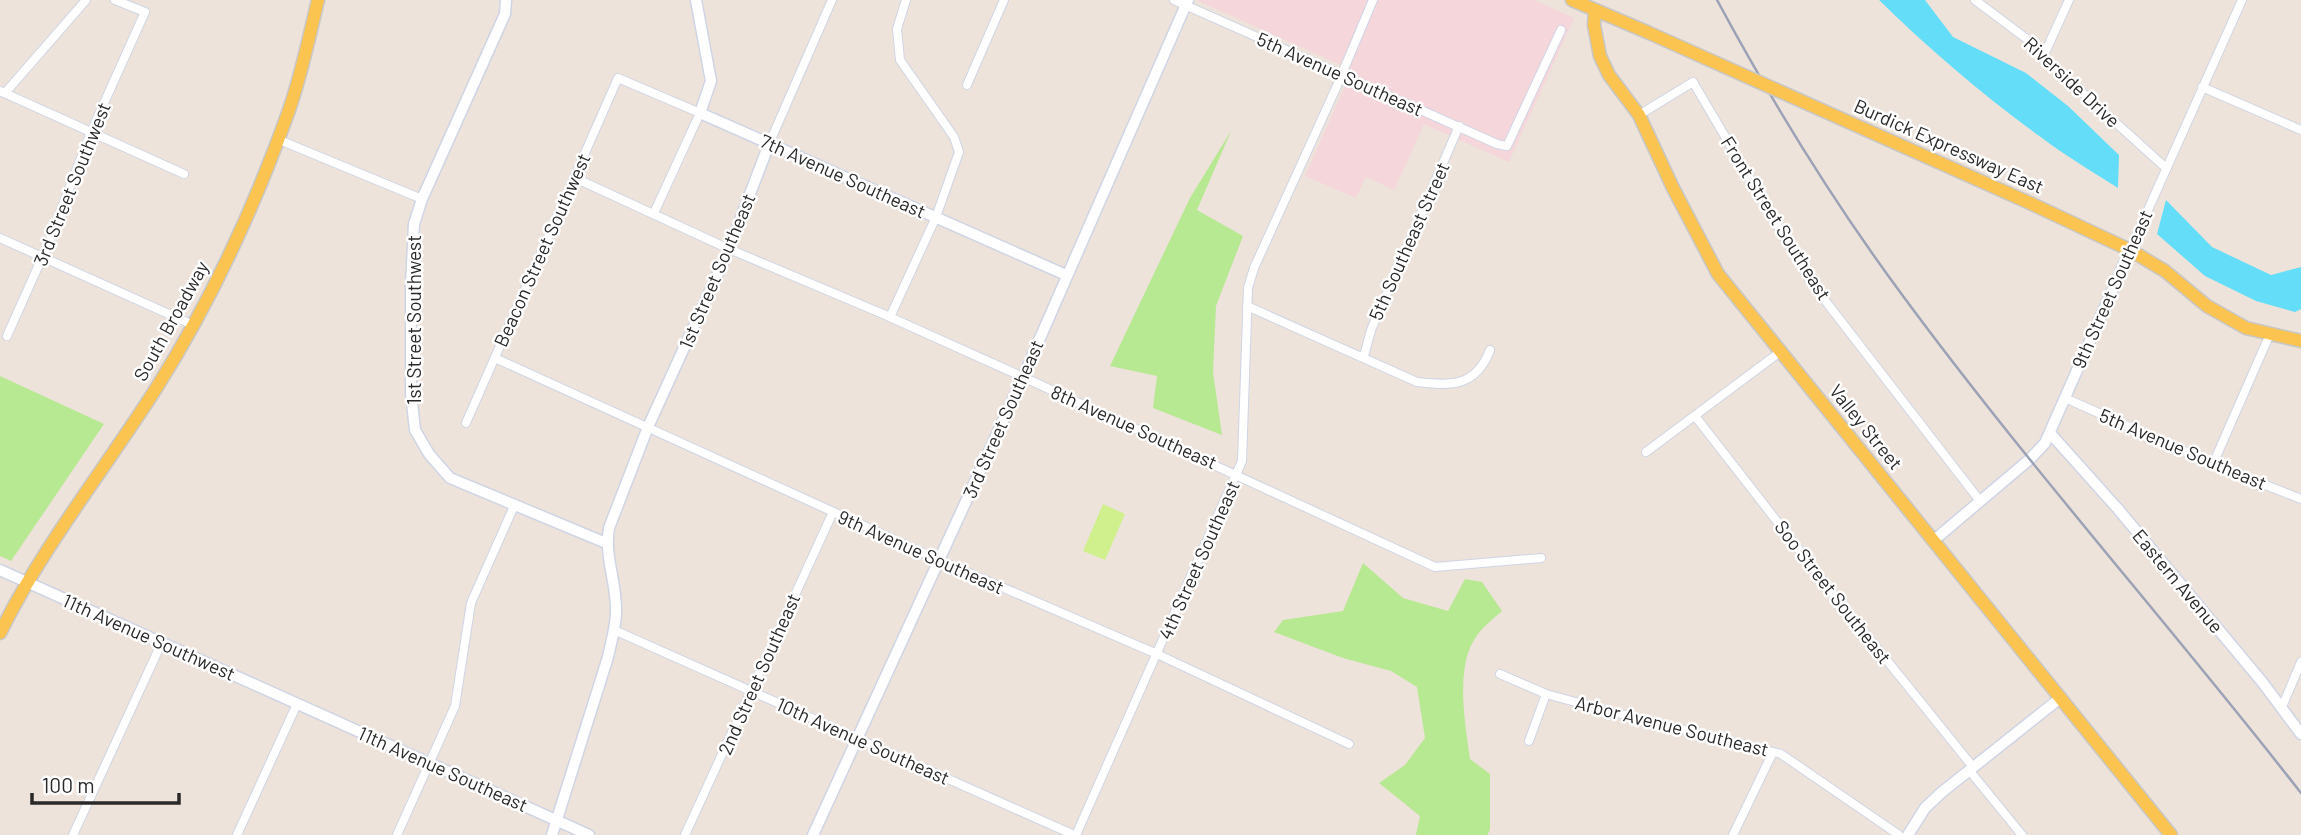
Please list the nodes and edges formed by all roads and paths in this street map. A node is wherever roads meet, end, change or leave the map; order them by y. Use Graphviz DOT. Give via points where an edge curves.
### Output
graph roads {
  1 [pos="86,0"];
  2 [pos="114,0"];
  3 [pos="318,0"];
  4 [pos="506,0"];
  5 [pos="695,0"];
  6 [pos="832,0"];
  7 [pos="906,0"];
  8 [pos="1004,0"];
  9 [pos="1174,0"];
  10 [pos="1373,0"];
  11 [pos="1572,0"];
  12 [pos="1975,0"];
  13 [pos="2069,0"];
  14 [pos="2242,0"];
  15 [pos="1187,3"];
  16 [pos="1597,5"];
  17 [pos="1561,30"];
  18 [pos="2043,57"];
  19 [pos="1342,74"];
  20 [pos="618,78"];
  21 [pos="967,85"];
  22 [pos="2202,87"];
  23 [pos="2,92"];
  24 [pos="700,113"];
  25 [pos="1639,115"];
  26 [pos="1459,127"];
  27 [pos="2301,130"];
  28 [pos="91,132"];
  29 [pos="277,139"];
  30 [pos="769,144"];
  31 [pos="2166,168"];
  32 [pos="184,174"];
  33 [pos="575,178"];
  34 [pos="422,199"];
  35 [pos="654,213"];
  36 [pos="936,217"];
  37 [pos="0,238"];
  38 [pos="729,248"];
  39 [pos="2130,250"];
  40 [pos="43,257"];
  41 [pos="1066,275"];
  42 [pos="1247,306"];
  43 [pos="890,317"];
  44 [pos="193,325"];
  45 [pos="2270,334"];
  46 [pos="7,336"];
  47 [pos="2301,341"];
  48 [pos="1490,350"];
  49 [pos="1780,352"];
  50 [pos="1364,356"];
  51 [pos="495,358"];
  52 [pos="1023,377"];
  53 [pos="2065,398"];
  54 [pos="1695,416"];
  55 [pos="466,423"];
  56 [pos="648,427"];
  57 [pos="2050,433"];
  58 [pos="1646,452"];
  59 [pos="2213,464"];
  60 [pos="1238,474"];
  61 [pos="2301,499"];
  62 [pos="1980,501"];
  63 [pos="515,504"];
  64 [pos="832,512"];
  65 [pos="1933,541"];
  66 [pos="606,543"];
  67 [pos="1541,558"];
  68 [pos="939,560"];
  69 [pos="0,570"];
  70 [pos="28,583"];
  71 [pos="614,630"];
  72 [pos="0,634"];
  73 [pos="162,642"];
  74 [pos="1157,654"];
  75 [pos="2301,662"];
  76 [pos="1500,674"];
  77 [pos="752,692"];
  78 [pos="1546,694"];
  79 [pos="2059,699"];
  80 [pos="298,704"];
  81 [pos="2281,707"];
  82 [pos="2301,734"];
  83 [pos="858,739"];
  84 [pos="1529,741"];
  85 [pos="1349,744"];
  86 [pos="1773,752"];
  87 [pos="429,764"];
  88 [pos="1971,769"];
  89 [pos="557,821"];
  90 [pos="74,835"];
  91 [pos="237,835"];
  92 [pos="397,835"];
  93 [pos="552,835"];
  94 [pos="589,835"];
  95 [pos="685,835"];
  96 [pos="813,835"];
  97 [pos="1075,835"];
  98 [pos="1733,835"];
  99 [pos="1899,835"];
  100 [pos="1908,835"];
  101 [pos="2022,835"];
  102 [pos="2171,835"];
  1 -- 23 [label="street"];
  2 -- 28 [label="street, 3rd Street Southwest" via="145,12"];
  3 -- 29 [label="main road, South Broadway"];
  4 -- 34 [label="street, 1st Street Southwest" via="505,14"];
  5 -- 24 [label="street" via="711,81"];
  6 -- 30 [label="street, 1st Street Southeast"];
  7 -- 36 [label="street" via="897,29 900,60 954,137 959,152"];
  8 -- 21 [label="street"];
  9 -- 15 [label="street, 5th Avenue Southeast"];
  10 -- 19 [label="street, 4th Street Southeast"];
  11 -- 16 [label="main road, Burdick Expressway East"];
  12 -- 18 [label="street, Riverside Drive" via="2035,45"];
  13 -- 18 [label="street"];
  14 -- 22 [label="street, 9th Street Southeast"];
  15 -- 19 [label="street, 5th Avenue Southeast"];
  15 -- 41 [label="street, 3rd Street Southeast"];
  16 -- 25 [label="main road, Valley Street" via="1594,26 1600,55"];
  16 -- 39 [label="main road, Burdick Expressway East, bridge" via="1647,32"];
  17 -- 26 [label="street, 5th Avenue Southeast" via="1507,146"];
  18 -- 31 [label="street, Riverside Drive"];
  19 -- 26 [label="street, 5th Avenue Southeast"];
  19 -- 42 [label="street, 4th Street Southeast" via="1254,268"];
  20 -- 24 [label="street, 7th Avenue Southeast"];
  20 -- 33 [label="street, Beacon Street Southwest"];
  22 -- 27 [label="street"];
  22 -- 31 [label="street, 9th Street Southeast"];
  23 -- 28 [label="street"];
  24 -- 30 [label="street, 7th Avenue Southeast"];
  24 -- 35 [label="street"];
  25 -- 49 [label="main road, Valley Street" via="1718,274"];
  25 -- 62 [label="street, Front Street Southeast" via="1693,82 1810,281"];
  26 -- 50 [label="street, 5th Southeast Street"];
  28 -- 32 [label="street"];
  28 -- 40 [label="street, 3rd Street Southwest"];
  29 -- 34 [label="street"];
  29 -- 44 [label="main road, South Broadway" via="237,239"];
  30 -- 36 [label="street, 7th Avenue Southeast"];
  30 -- 38 [label="street, 1st Street Southeast"];
  31 -- 39 [label="street, 9th Street Southeast"];
  33 -- 35 [label="street, 8th Avenue Southeast"];
  33 -- 51 [label="street, Beacon Street Southwest"];
  34 -- 63 [label="street, 1st Street Southwest" via="414,224 411,286 415,429 450,478"];
  35 -- 38 [label="street, 8th Avenue Southeast"];
  36 -- 41 [label="street, 7th Avenue Southeast"];
  36 -- 43 [label="street"];
  37 -- 40 [label="street"];
  38 -- 43 [label="street, 8th Avenue Southeast"];
  38 -- 56 [label="street, 1st Street Southeast"];
  39 -- 45 [label="main road, Burdick Expressway East" via="2165,271 2216,313"];
  39 -- 53 [label="street, 9th Street Southeast"];
  40 -- 44 [label="street"];
  40 -- 46 [label="street, 3rd Street Southwest"];
  41 -- 52 [label="street, 3rd Street Southeast"];
  42 -- 50 [label="street"];
  42 -- 60 [label="street, 4th Street Southeast"];
  43 -- 52 [label="street, 8th Avenue Southeast"];
  44 -- 70 [label="main road, South Broadway"];
  45 -- 47 [label="main road, Burdick Expressway East"];
  45 -- 59 [label="street"];
  48 -- 50 [label="street" via="1472,377 1446,385 1417,382"];
  49 -- 54 [label="street"];
  49 -- 65 [label="main road, Valley Street"];
  51 -- 55 [label="street, Beacon Street Southwest"];
  51 -- 56 [label="street, 9th Avenue Southeast"];
  52 -- 60 [label="street, 8th Avenue Southeast"];
  52 -- 68 [label="street, 3rd Street Southeast"];
  53 -- 57 [label="street, 9th Street Southeast"];
  53 -- 59 [label="street, 5th Avenue Southeast"];
  54 -- 58 [label="street"];
  54 -- 88 [label="street, Soo Street Southeast"];
  56 -- 64 [label="street, 9th Avenue Southeast"];
  56 -- 66 [label="street, 1st Street Southeast"];
  57 -- 62 [label="street, 9th Street Southeast" via="2035,454"];
  57 -- 81 [label="street, Eastern Avenue"];
  59 -- 61 [label="street, 5th Avenue Southeast"];
  60 -- 67 [label="street, 8th Avenue Southeast" via="1435,567"];
  60 -- 74 [label="street, 4th Street Southeast"];
  62 -- 65 [label="street, 9th Street Southeast"];
  63 -- 66 [label="street, 1st Street Southwest"];
  63 -- 87 [label="street" via="471,603 455,706"];
  64 -- 68 [label="street, 9th Avenue Southeast"];
  64 -- 77 [label="street, 2nd Street Southeast"];
  65 -- 79 [label="main road, Valley Street"];
  66 -- 71 [label="street" via="616,610"];
  68 -- 74 [label="street, 9th Avenue Southeast"];
  68 -- 83 [label="street, 3rd Street Southeast"];
  69 -- 70 [label="street, 11th Avenue Southwest"];
  70 -- 72 [label="main road, South Broadway"];
  70 -- 73 [label="street, 11th Avenue Southwest"];
  71 -- 77 [label="street, 10th Avenue Southeast"];
  71 -- 89 [label="street"];
  73 -- 80 [label="street, 11th Avenue Southwest"];
  73 -- 90 [label="street"];
  74 -- 85 [label="street, 9th Avenue Southeast"];
  74 -- 97 [label="street, 4th Street Southeast"];
  75 -- 81 [label="street"];
  76 -- 78 [label="street, Arbor Avenue Southeast"];
  77 -- 83 [label="street, 10th Avenue Southeast"];
  77 -- 95 [label="street, 2nd Street Southeast"];
  78 -- 84 [label="street"];
  78 -- 86 [label="street, Arbor Avenue Southeast"];
  79 -- 88 [label="street"];
  79 -- 102 [label="main road, Valley Street"];
  80 -- 87 [label="street, 11th Avenue Southeast"];
  80 -- 91 [label="street"];
  81 -- 82 [label="street, Eastern Avenue"];
  83 -- 96 [label="street, 3rd Street Southeast"];
  83 -- 97 [label="street, 10th Avenue Southeast"];
  86 -- 98 [label="street"];
  86 -- 99 [label="street, Arbor Avenue Southeast"];
  87 -- 89 [label="street, 11th Avenue Southeast"];
  87 -- 92 [label="street"];
  88 -- 100 [label="street" via="1925,808"];
  88 -- 101 [label="street, Soo Street Southeast"];
  89 -- 93 [label="street"];
  89 -- 94 [label="street, 11th Avenue Southeast"];
}
